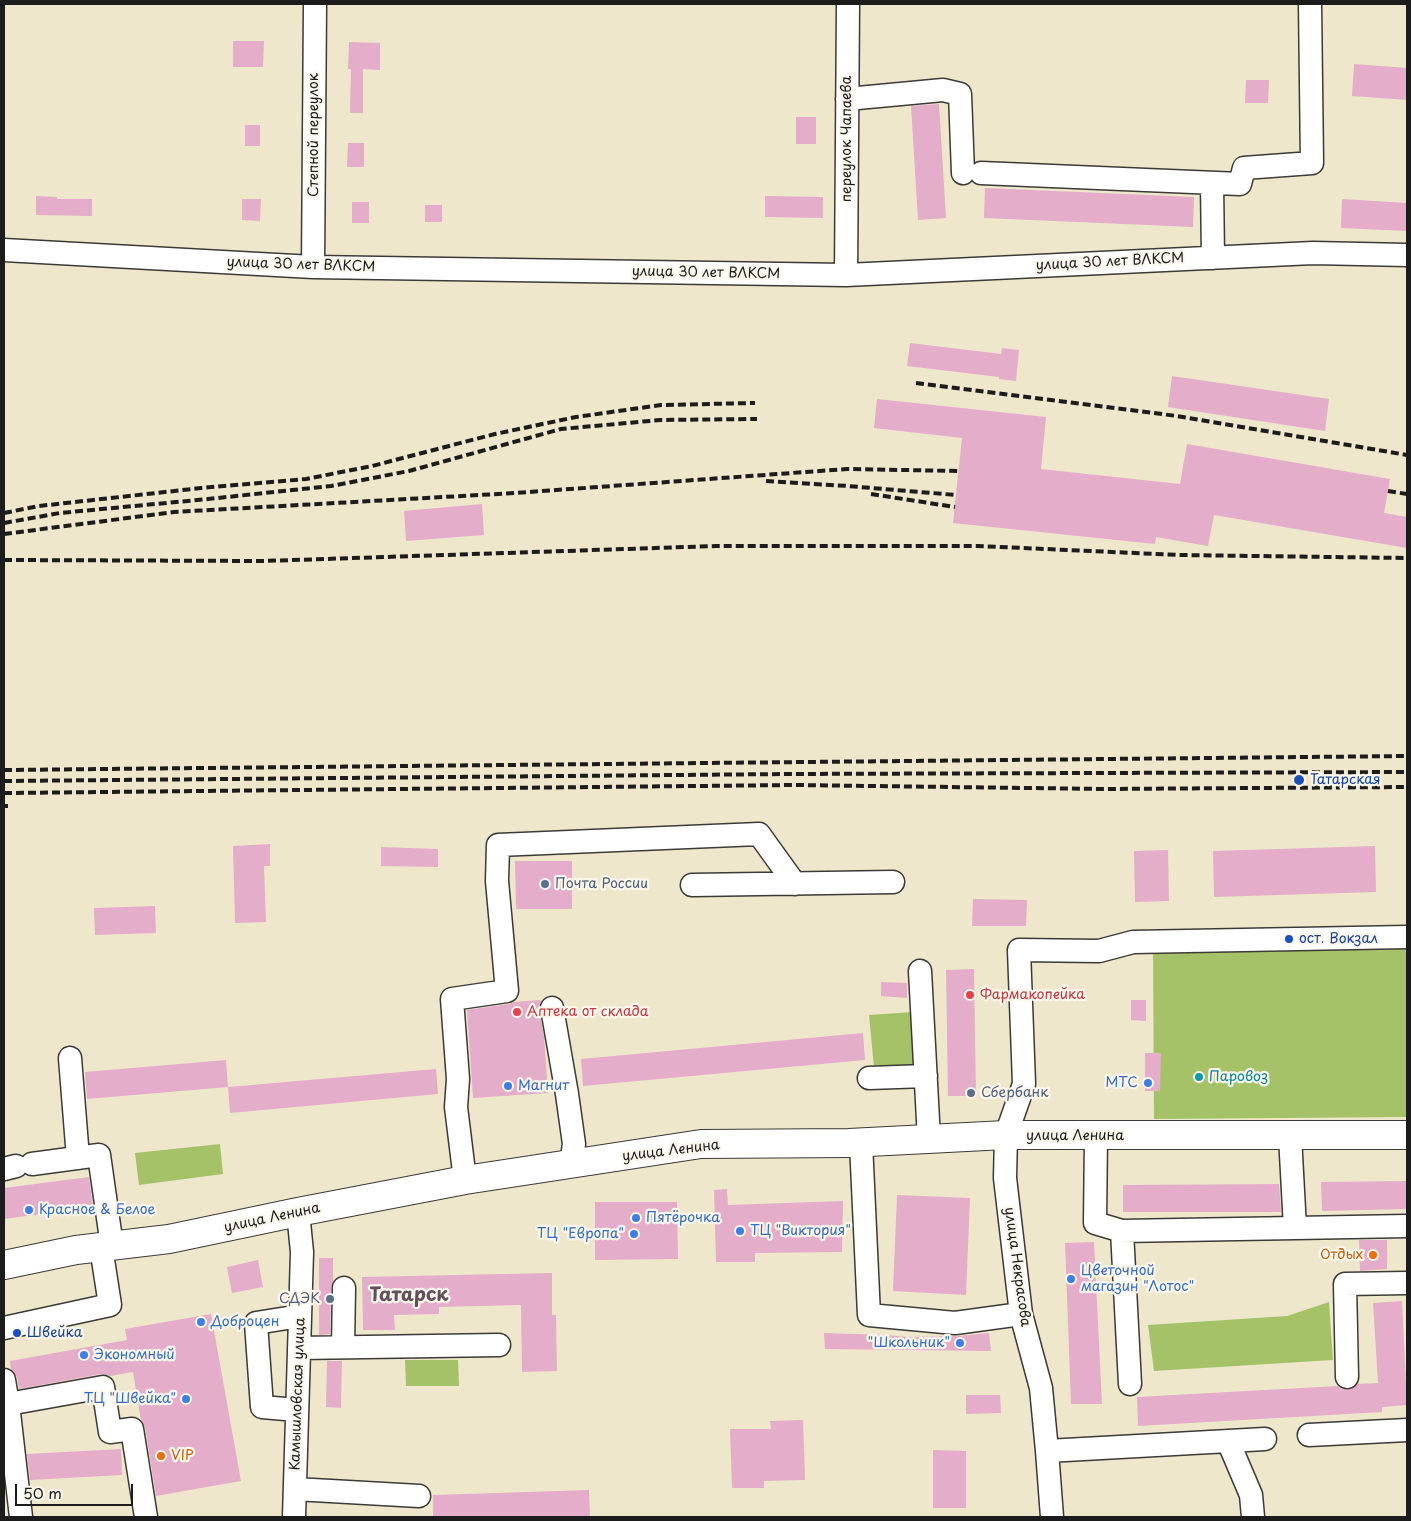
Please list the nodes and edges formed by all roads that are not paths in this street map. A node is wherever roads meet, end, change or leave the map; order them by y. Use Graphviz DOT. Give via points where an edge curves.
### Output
graph roads {
  1 [pos="315,4"];
  2 [pos="848,4"];
  3 [pos="1310,4"];
  4 [pos="847,99"];
  5 [pos="1212,183"];
  6 [pos="4,250"];
  7 [pos="1407,255"];
  8 [pos="1213,258"];
  9 [pos="313,267"];
  10 [pos="846,275"];
  11 [pos="893,882"];
  12 [pos="795,884"];
  13 [pos="692,885"];
  14 [pos="1407,937"];
  15 [pos="920,971"];
  16 [pos="552,1008"];
  17 [pos="70,1058"];
  18 [pos="926,1076"];
  19 [pos="870,1078"];
  20 [pos="1006,1135"];
  21 [pos="1096,1135"];
  22 [pos="1407,1135"];
  23 [pos="1290,1136"];
  24 [pos="929,1139"];
  25 [pos="861,1143"];
  26 [pos="78,1158"];
  27 [pos="571,1164"];
  28 [pos="17,1166"];
  29 [pos="465,1180"];
  30 [pos="298,1212"];
  31 [pos="1407,1226"];
  32 [pos="1295,1228"];
  33 [pos="1122,1231"];
  34 [pos="107,1247"];
  35 [pos="4,1265"];
  36 [pos="1407,1283"];
  37 [pos="344,1288"];
  38 [pos="1021,1314"];
  39 [pos="300,1316"];
  40 [pos="4,1328"];
  41 [pos="499,1345"];
  42 [pos="343,1347"];
  43 [pos="299,1348"];
  44 [pos="1347,1377"];
  45 [pos="4,1380"];
  46 [pos="1130,1384"];
  47 [pos="8,1404"];
  48 [pos="297,1410"];
  49 [pos="1407,1430"];
  50 [pos="1309,1435"];
  51 [pos="1265,1439"];
  52 [pos="1228,1441"];
  53 [pos="1047,1451"];
  54 [pos="295,1489"];
  55 [pos="419,1496"];
  56 [pos="21,1517"];
  57 [pos="146,1517"];
  58 [pos="294,1517"];
  59 [pos="1052,1517"];
  60 [pos="1253,1517"];
  1 -- 9 [label="street, Степной переулок"];
  2 -- 4 [label="street, переулок Чапаева"];
  3 -- 5 [label="street" via="1312,163 1244,168 1240,184"];
  4 -- 5 [label="street" via="943,90 960,94 972,173"];
  4 -- 10 [label="street, переулок Чапаева"];
  5 -- 8 [label="street"];
  6 -- 9 [label="street, улица 30 лет ВЛКСМ"];
  7 -- 8 [label="street, улица 30 лет ВЛКСМ" via="1313,253"];
  8 -- 10 [label="street, улица 30 лет ВЛКСМ"];
  9 -- 10 [label="street, улица 30 лет ВЛКСМ"];
  11 -- 12 [label="street"];
  12 -- 13 [label="street"];
  12 -- 29 [label="street" via="760,834 498,845 497,881 507,991 452,999 458,1079 456,1107"];
  14 -- 20 [label="street, улица Некрасова" via="1133,942 1098,951 1019,950 1024,1084"];
  15 -- 18 [label="street"];
  16 -- 27 [label="street" via="574,1144"];
  17 -- 26 [label="street"];
  18 -- 19 [label="street"];
  18 -- 24 [label="street"];
  20 -- 21 [label="main road, улица Ленина"];
  20 -- 24 [label="main road, улица Ленина"];
  20 -- 38 [label="street, улица Некрасова" via="1005,1178"];
  21 -- 23 [label="main road, улица Ленина"];
  21 -- 33 [label="street" via="1095,1223"];
  22 -- 23 [label="main road, улица Ленина"];
  23 -- 32 [label="street"];
  24 -- 25 [label="main road, улица Ленина"];
  25 -- 27 [label="main road, улица Ленина" via="701,1144"];
  25 -- 38 [label="street" via="869,1315 955,1323"];
  26 -- 28 [label="street"];
  26 -- 34 [label="street" via="99,1155"];
  27 -- 29 [label="main road, улица Ленина"];
  29 -- 30 [label="main road, улица Ленина"];
  30 -- 34 [label="main road, улица Ленина" via="169,1239"];
  30 -- 39 [label="street, Камышловская улица" via="302,1252"];
  31 -- 32 [label="street"];
  32 -- 33 [label="street"];
  33 -- 46 [label="street"];
  34 -- 35 [label="main road, улица Ленина"];
  34 -- 40 [label="street" via="110,1305"];
  36 -- 44 [label="street" via="1344,1284"];
  37 -- 42 [label="street"];
  38 -- 53 [label="street, улица Некрасова" via="1041,1388"];
  39 -- 43 [label="street, Камышловская улица"];
  39 -- 48 [label="street" via="256,1323 262,1407"];
  41 -- 42 [label="street"];
  42 -- 43 [label="street"];
  43 -- 48 [label="street, Камышловская улица"];
  45 -- 47 [label="street"];
  47 -- 56 [label="street"];
  47 -- 57 [label="street" via="103,1387 110,1432 132,1429"];
  48 -- 54 [label="street, Камышловская улица"];
  49 -- 50 [label="street"];
  51 -- 52 [label="street"];
  52 -- 53 [label="street"];
  52 -- 60 [label="street" via="1251,1495"];
  53 -- 59 [label="street, улица Некрасова"];
  54 -- 55 [label="street"];
  54 -- 58 [label="street, Камышловская улица"];
}
